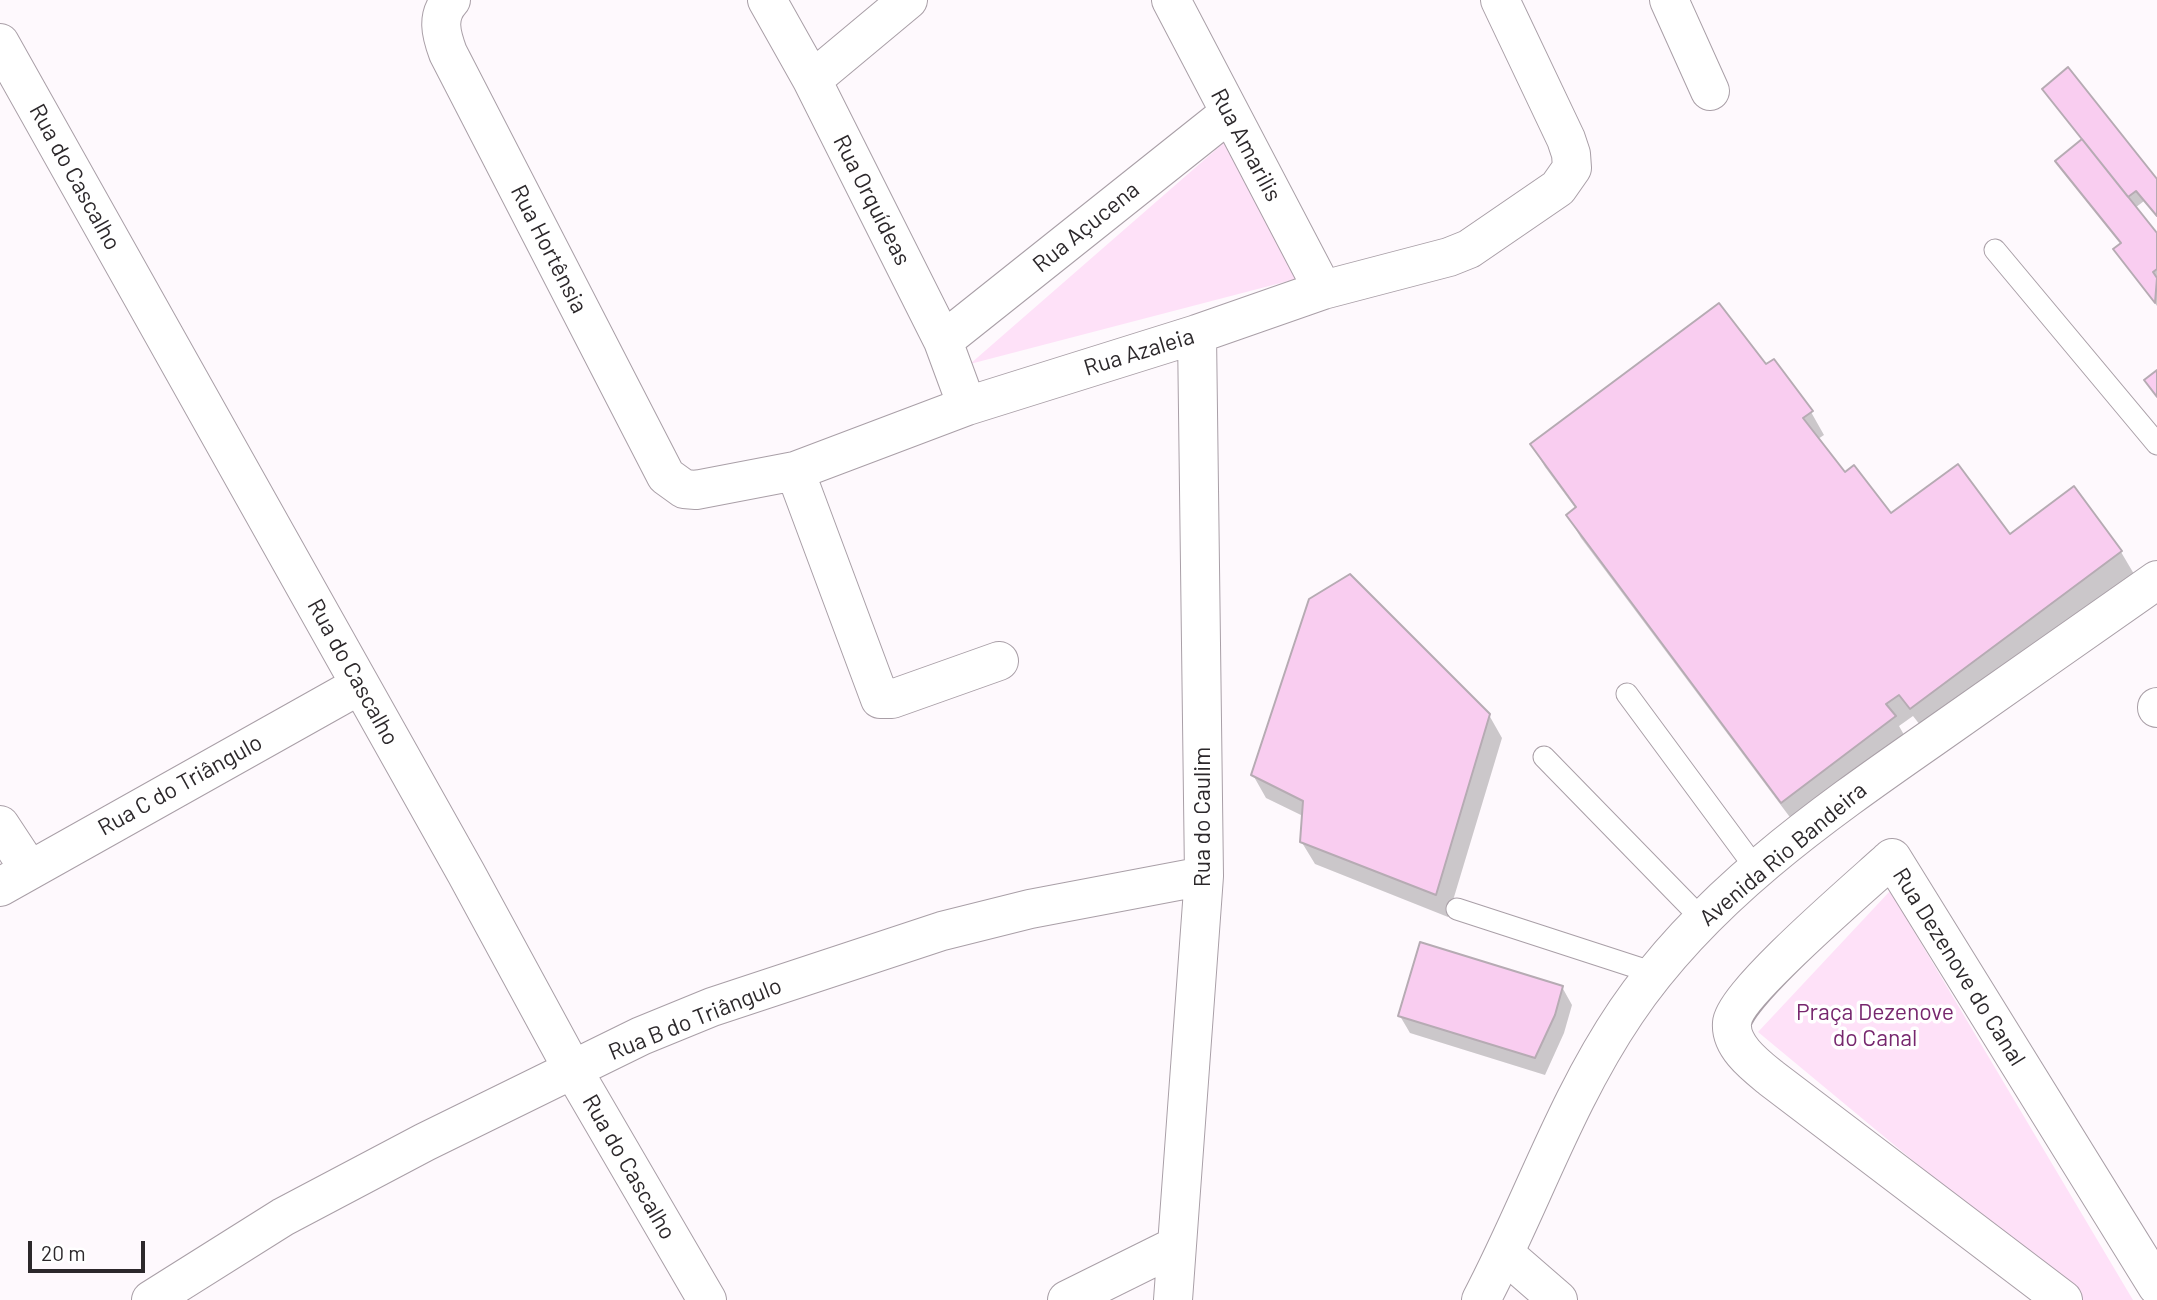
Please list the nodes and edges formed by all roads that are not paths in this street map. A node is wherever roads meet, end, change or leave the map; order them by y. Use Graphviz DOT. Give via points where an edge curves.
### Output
graph roads {
  1 [pos="451,0"];
  2 [pos="767,0"];
  3 [pos="908,0"];
  4 [pos="1171,0"];
  5 [pos="1500,0"];
  6 [pos="1669,0"];
  7 [pos="0,43"];
  8 [pos="812,80"];
  9 [pos="1710,91"];
  10 [pos="1228,114"];
  11 [pos="1995,250"];
  12 [pos="1323,290"];
  13 [pos="1197,334"];
  14 [pos="943,341"];
  15 [pos="967,406"];
  16 [pos="2157,444"];
  17 [pos="795,471"];
  18 [pos="684,489"];
  19 [pos="2157,580"];
  20 [pos="999,661"];
  21 [pos="360,685"];
  22 [pos="1628,694"];
  23 [pos="1544,757"];
  24 [pos="0,825"];
  25 [pos="1757,870"];
  26 [pos="1204,876"];
  27 [pos="15,878"];
  28 [pos="1457,909"];
  29 [pos="1702,919"];
  30 [pos="1654,973"];
  31 [pos="573,1070"];
  32 [pos="1176,1245"];
  33 [pos="1506,1254"];
  34 [pos="2157,1286"];
  35 [pos="151,1300"];
  36 [pos="707,1300"];
  37 [pos="1067,1300"];
  38 [pos="1173,1300"];
  39 [pos="1481,1300"];
  40 [pos="1558,1300"];
  41 [pos="2063,1300"];
  1 -- 18 [label="street, Rua Hortênsia" via="441,18 448,53 666,476"];
  2 -- 8 [label="street, Rua Orquídeas"];
  3 -- 8 [label="street"];
  4 -- 10 [label="street, Rua Amarilis"];
  5 -- 12 [label="street, Rua Azaleia" via="1566,139 1572,168 1558,188 1469,250"];
  6 -- 9 [label="street"];
  7 -- 21 [label="street, Rua do Cascalho"];
  8 -- 14 [label="street, Rua Orquídeas"];
  10 -- 12 [label="street, Rua Amarilis"];
  10 -- 14 [label="street, Rua Açucena"];
  11 -- 16 [label="lane"];
  12 -- 13 [label="street, Rua Azaleia"];
  13 -- 15 [label="street, Rua Azaleia"];
  13 -- 26 [label="street, Rua do Caulim"];
  14 -- 15 [label="street, Rua Orquídeas"];
  15 -- 17 [label="street, Rua Azaleia"];
  17 -- 18 [label="street, Rua Azaleia" via="709,489"];
  17 -- 20 [label="street" via="880,699 892,699"];
  19 -- 25 [label="street, Avenida Rio Bandeira" via="1848,796"];
  21 -- 27 [label="street, Rua C do Triângulo"];
  21 -- 31 [label="street, Rua do Cascalho"];
  22 -- 25 [label="lane"];
  23 -- 29 [label="lane"];
  24 -- 27 [label="street"];
  25 -- 29 [label="street, Avenida Rio Bandeira"];
  26 -- 31 [label="street, Rua B do Triângulo" via="942,930 712,1007 641,1035"];
  26 -- 32 [label="street, Rua do Caulim"];
  28 -- 30 [label="lane"];
  29 -- 30 [label="street, Avenida Rio Bandeira"];
  30 -- 33 [label="street, Avenida Rio Bandeira" via="1591,1069"];
  31 -- 35 [label="street, Rua B do Triângulo" via="283,1217"];
  31 -- 36 [label="street, Rua do Cascalho"];
  32 -- 37 [label="street"];
  32 -- 38 [label="street, Rua do Caulim"];
  33 -- 39 [label="street, Avenida Rio Bandeira"];
  33 -- 40 [label="street"];
  34 -- 41 [label="street, Rua Dezenove do Canal" via="1892,858 1769,971 1736,1011 1734,1037 1752,1063"];
}
